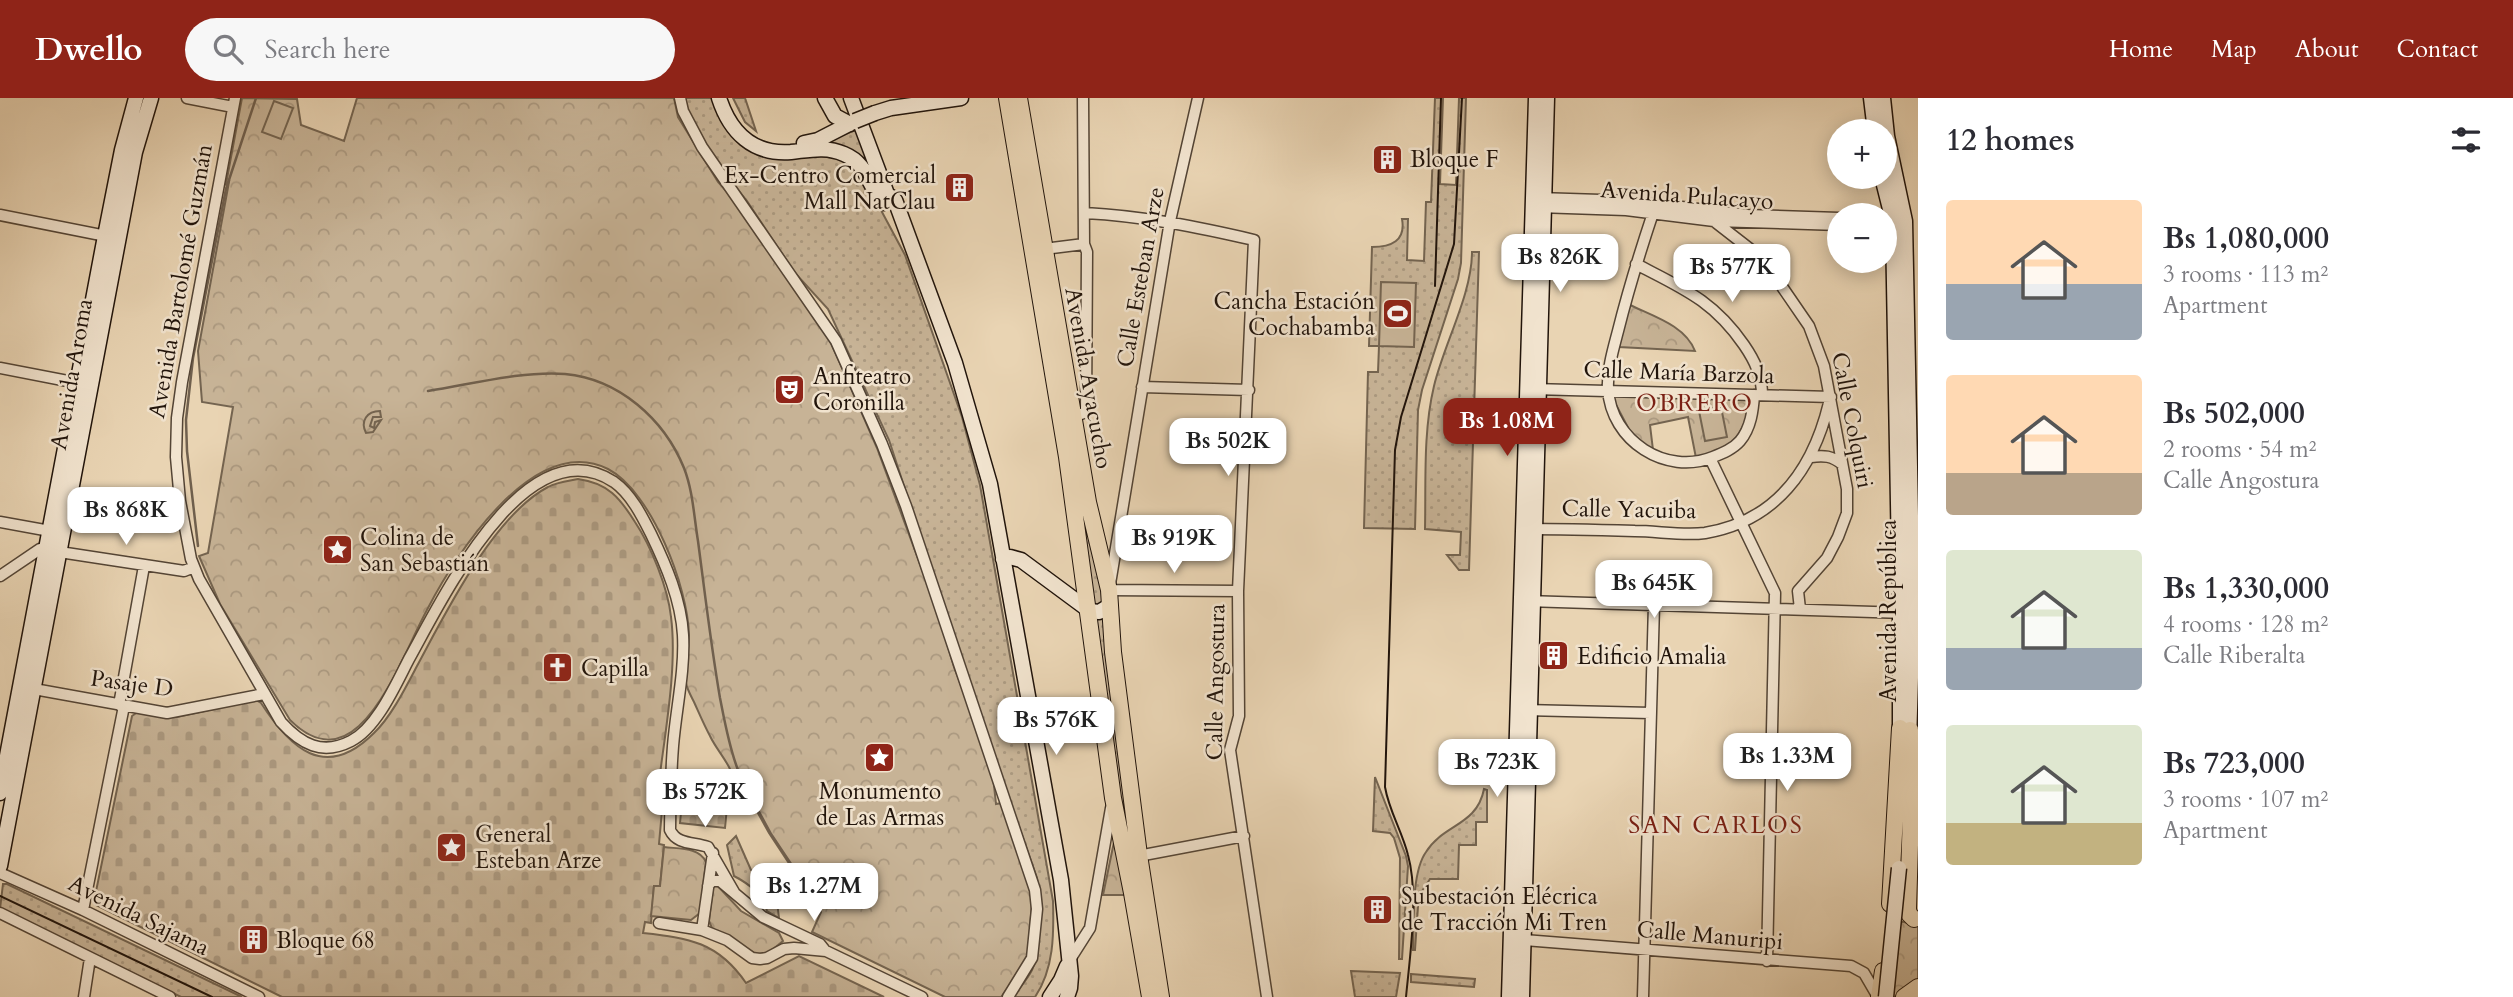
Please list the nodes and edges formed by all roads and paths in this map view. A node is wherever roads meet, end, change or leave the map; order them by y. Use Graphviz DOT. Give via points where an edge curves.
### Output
graph roads {
  1 [pos="136,98"];
  2 [pos="151,98"];
  3 [pos="187,98"];
  4 [pos="680,98"];
  5 [pos="719,98"];
  6 [pos="728,98"];
  7 [pos="825,98"];
  8 [pos="851,98"];
  9 [pos="961,98"];
  10 [pos="1007,98"];
  11 [pos="1018,98"];
  12 [pos="1083,98"];
  13 [pos="1198,98"];
  14 [pos="1536,98"];
  15 [pos="1547,98"];
  16 [pos="1871,98"];
  17 [pos="1883,98"];
  18 [pos="234,102"];
  19 [pos="1874,119"];
  20 [pos="852,123"];
  21 [pos="1538,203"];
  22 [pos="1895,203"];
  23 [pos="1085,213"];
  24 [pos="1653,213"];
  25 [pos="0,215"];
  26 [pos="901,216"];
  27 [pos="1827,218"];
  28 [pos="1170,221"];
  29 [pos="1714,221"];
  30 [pos="1897,222"];
  31 [pos="1827,225"];
  32 [pos="112,237"];
  33 [pos="1084,244"];
  34 [pos="1044,249"];
  35 [pos="1636,264"];
  36 [pos="0,368"];
  37 [pos="78,383"];
  38 [pos="1142,387"];
  39 [pos="1533,389"];
  40 [pos="1249,390"];
  41 [pos="1608,391"];
  42 [pos="1758,395"];
  43 [pos="1831,397"];
  44 [pos="1073,417"];
  45 [pos="1811,457"];
  46 [pos="1710,458"];
  47 [pos="1843,464"];
  48 [pos="0,522"];
  49 [pos="1740,522"];
  50 [pos="1529,529"];
  51 [pos="50,531"];
  52 [pos="54,550"];
  53 [pos="1003,558"];
  54 [pos="144,566"];
  55 [pos="194,567"];
  56 [pos="0,576"];
  57 [pos="1238,591"];
  58 [pos="1109,598"];
  59 [pos="1527,601"];
  60 [pos="1654,605"];
  61 [pos="1086,608"];
  62 [pos="1775,608"];
  63 [pos="1800,609"];
  64 [pos="1910,613"];
  65 [pos="34,689"];
  66 [pos="264,694"];
  67 [pos="122,705"];
  68 [pos="1524,710"];
  69 [pos="1651,713"];
  70 [pos="1905,729"];
  71 [pos="0,793"];
  72 [pos="1113,799"];
  73 [pos="1244,836"];
  74 [pos="713,851"];
  75 [pos="1133,857"];
  76 [pos="0,866"];
  77 [pos="0,873"];
  78 [pos="708,886"];
  79 [pos="734,892"];
  80 [pos="83,910"];
  81 [pos="0,914"];
  82 [pos="1916,919"];
  83 [pos="1889,921"];
  84 [pos="659,923"];
  85 [pos="781,925"];
  86 [pos="702,930"];
  87 [pos="1524,940"];
  88 [pos="783,949"];
  89 [pos="825,951"];
  90 [pos="1644,951"];
  91 [pos="90,958"];
  92 [pos="1069,961"];
  93 [pos="1767,961"];
  94 [pos="1918,987"];
  95 [pos="920,996"];
  96 [pos="1056,996"];
  97 [pos="84,997"];
  98 [pos="170,997"];
  99 [pos="259,997"];
  100 [pos="1008,997"];
  101 [pos="1150,997"];
  102 [pos="1161,997"];
  103 [pos="1267,997"];
  104 [pos="1509,997"];
  105 [pos="1522,997"];
  106 [pos="1643,997"];
  107 [pos="1878,997"];
  108 [pos="1888,997"];
  109 [pos="1904,997"];
  1 -- 32 [label="main road, Avenida Aroma" via="122,150"];
  2 -- 32 [label="main road, Avenida Aroma"];
  3 -- 18 [label="street"];
  4 -- 100 [label="street" via="682,111 702,147 836,341 906,506 1035,890 1032,958"];
  5 -- 26 [label="main road" via="731,125 755,146 788,152 825,148 846,154 863,166 881,201"];
  6 -- 20 [label="main road" via="744,128 771,143 818,140"];
  7 -- 20 [label="main road" via="831,113"];
  8 -- 26 [label="main road" via="887,194 895,200"];
  9 -- 20 [label="main road, bridge" via="891,108"];
  10 -- 61 [label="main road, Avenida Ayacucho" via="1067,457"];
  11 -- 34 [label="main road, Avenida Ayacucho"];
  12 -- 23 [label="street"];
  13 -- 28 [label="street, Calle Esteban Arze"];
  14 -- 21 [label="main road"];
  15 -- 21 [label="main road"];
  16 -- 19 [label="main road"];
  17 -- 22 [label="main road, Avenida República"];
  18 -- 55 [label="street, Avenida Bartolomé Guzmán" via="177,418 180,501"];
  21 -- 24 [label="street, Avenida Pulacayo"];
  21 -- 27 [label="street, Avenida Pulacayo" via="1632,201 1748,215"];
  21 -- 39 [label="main road"];
  23 -- 28 [label="street"];
  23 -- 33 [label="street"];
  24 -- 29 [label="street, Avenida Pulacayo"];
  24 -- 35 [label="street"];
  25 -- 32 [label="street"];
  26 -- 53 [label="main road" via="971,416 990,484"];
  28 -- 38 [label="street, Calle Esteban Arze"];
  28 -- 40 [label="street, Calle Angostura" via="1254,240"];
  29 -- 31 [label="street, Avenida Pulacayo"];
  29 -- 43 [label="street, Calle Colquiri" via="1762,261 1797,307 1817,346"];
  30 -- 64 [label="main road, Avenida República"];
  32 -- 37 [label="main road, Avenida Aroma"];
  32 -- 52 [label="main road, Avenida Aroma"];
  33 -- 34 [label="street"];
  33 -- 44 [label="street" via="1086,412"];
  34 -- 44 [label="main road, Avenida Ayacucho"];
  35 -- 41 [label="street"];
  35 -- 42 [label="street" via="1696,295 1720,315 1752,357 1762,379"];
  36 -- 37 [label="street"];
  37 -- 51 [label="main road, Avenida Aroma"];
  38 -- 40 [label="street"];
  38 -- 58 [label="street, Calle Esteban Arze"];
  39 -- 41 [label="street, Calle María Barzola"];
  39 -- 50 [label="main road"];
  40 -- 57 [label="street, Calle Angostura"];
  41 -- 42 [label="street, Calle María Barzola"];
  41 -- 46 [label="street" via="1620,426 1640,447 1676,463"];
  42 -- 43 [label="street, Calle María Barzola"];
  42 -- 46 [label="street" via="1744,435 1734,446"];
  43 -- 45 [label="street, Calle Yacuiba"];
  43 -- 47 [label="street, Calle Colquiri"];
  44 -- 58 [label="main road, Avenida Ayacucho"];
  45 -- 47 [label="street" via="1828,456"];
  45 -- 49 [label="street, Calle Yacuiba" via="1786,490 1761,512"];
  46 -- 49 [label="street"];
  47 -- 63 [label="street, Calle Colquiri" via="1847,513 1827,558 1798,591"];
  48 -- 51 [label="street"];
  49 -- 50 [label="street, Calle Yacuiba" via="1702,533"];
  49 -- 62 [label="street" via="1775,593"];
  50 -- 59 [label="main road"];
  51 -- 52 [label="main road, Avenida Aroma"];
  52 -- 54 [label="street"];
  52 -- 56 [label="street" via="35,550"];
  52 -- 65 [label="main road, Avenida Aroma"];
  52 -- 71 [label="main road, Avenida Aroma"];
  53 -- 61 [label="main road" via="1021,560"];
  53 -- 92 [label="main road" via="1060,880"];
  54 -- 55 [label="street" via="184,571"];
  54 -- 67 [label="street"];
  55 -- 66 [label="street, Avenida Bartolomé Guzmán"];
  57 -- 58 [label="street"];
  57 -- 73 [label="street, Calle Angostura" via="1239,716 1230,750"];
  58 -- 61 [label="main road" via="1099,612"];
  58 -- 75 [label="main road, Avenida Ayacucho"];
  59 -- 60 [label="street"];
  59 -- 68 [label="main road"];
  60 -- 62 [label="street"];
  60 -- 69 [label="street"];
  61 -- 72 [label="main road, Avenida Ayacucho"];
  62 -- 63 [label="street"];
  62 -- 93 [label="street"];
  63 -- 64 [label="street"];
  64 -- 70 [label="main road, Avenida República"];
  65 -- 67 [label="street, Pasaje D"];
  65 -- 76 [label="main road, Avenida Aroma"];
  66 -- 67 [label="street, Pasaje D" via="174,713"];
  66 -- 74 [label="street, Avenida Bartolomé Guzmán" via="296,738 320,748 352,741 370,725 447,592 505,510 538,482 557,473 593,472 618,484 643,518 679,607 683,636 670,831 680,841"];
  67 -- 80 [label="street"];
  68 -- 69 [label="street"];
  68 -- 87 [label="main road"];
  68 -- 104 [label="main road"];
  69 -- 90 [label="street"];
  70 -- 82 [label="main road" via="1912,780 1908,909"];
  70 -- 83 [label="main road"];
  70 -- 108 [label="main road, Avenida República, bridge" via="1901,868"];
  72 -- 75 [label="main road, Avenida Ayacucho"];
  72 -- 92 [label="street" via="1090,928"];
  73 -- 75 [label="street"];
  73 -- 103 [label="street, Calle Angostura"];
  74 -- 78 [label="street"];
  74 -- 79 [label="street"];
  75 -- 101 [label="main road, Avenida Ayacucho"];
  75 -- 102 [label="main road, Avenida Ayacucho"];
  77 -- 80 [label="street, Avenida Sajama"];
  78 -- 79 [label="street" via="720,881"];
  78 -- 86 [label="street"];
  79 -- 85 [label="street" via="762,917"];
  80 -- 99 [label="street, Avenida Sajama"];
  81 -- 91 [label="street"];
  82 -- 83 [label="main road"];
  83 -- 107 [label="main road"];
  84 -- 86 [label="street"];
  85 -- 88 [label="street" via="786,937"];
  85 -- 89 [label="street"];
  86 -- 88 [label="street" via="752,958 767,958"];
  87 -- 90 [label="street, Calle Manuripi"];
  87 -- 105 [label="main road"];
  88 -- 89 [label="street"];
  89 -- 95 [label="street"];
  90 -- 93 [label="street, Calle Manuripi"];
  90 -- 106 [label="street"];
  91 -- 97 [label="street"];
  91 -- 98 [label="street"];
  92 -- 96 [label="main road" via="1070,988"];
  93 -- 107 [label="street, Calle Manuripi" via="1858,968"];
  94 -- 109 [label="main road"];
}
